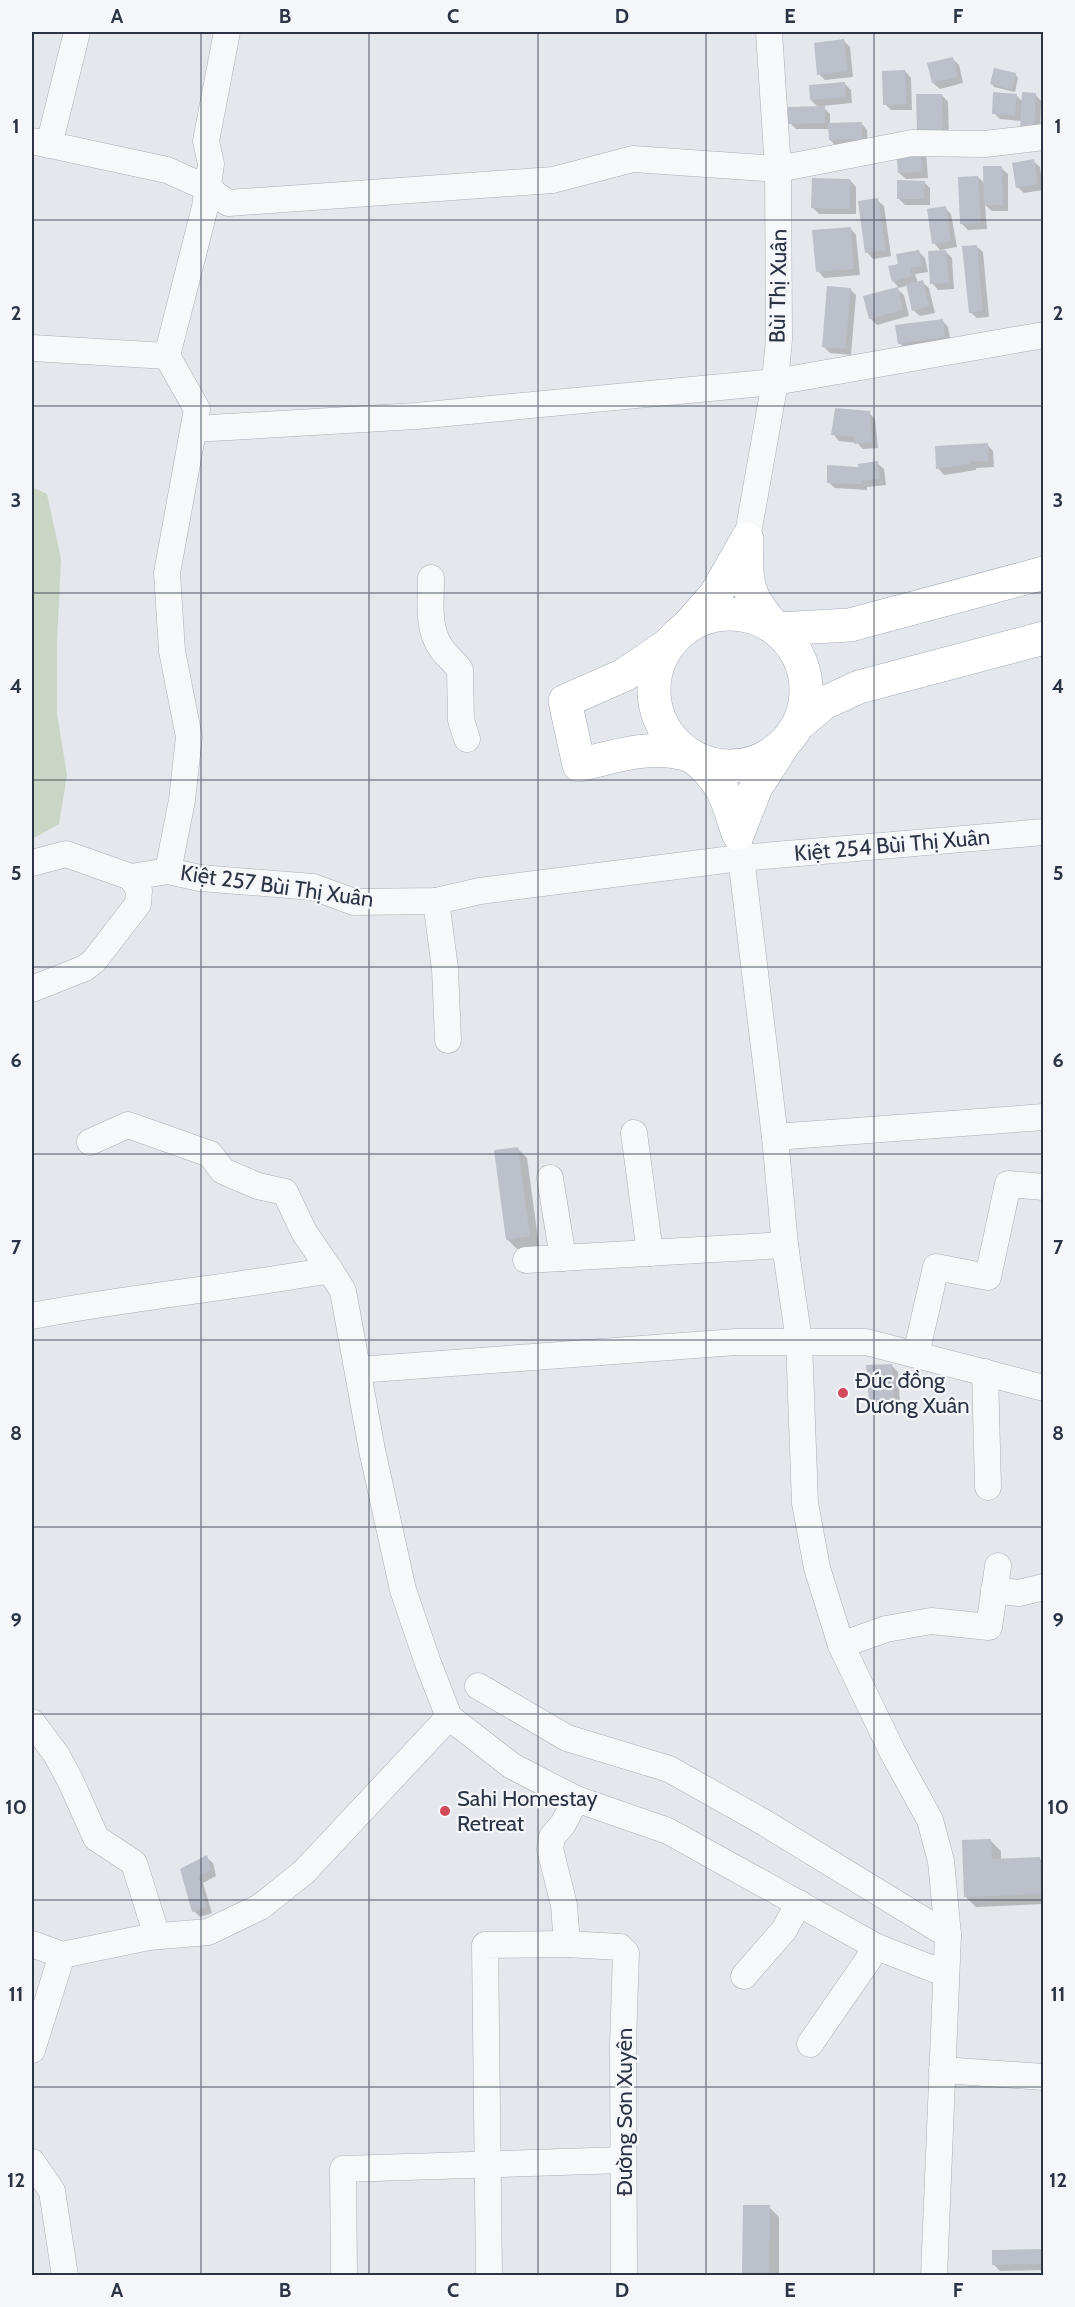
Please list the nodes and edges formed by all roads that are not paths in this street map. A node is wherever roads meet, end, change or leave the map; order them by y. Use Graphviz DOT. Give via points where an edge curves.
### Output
graph roads {
  1 [pos="77,32"];
  2 [pos="226,32"];
  3 [pos="769,32"];
  4 [pos="1044,137"];
  5 [pos="40,143"];
  6 [pos="778,169"];
  7 [pos="207,188"];
  8 [pos="1044,335"];
  9 [pos="32,348"];
  10 [pos="167,356"];
  11 [pos="775,382"];
  12 [pos="194,429"];
  13 [pos="747,539"];
  14 [pos="1044,556"];
  15 [pos="1044,573"];
  16 [pos="431,578"];
  17 [pos="850,625"];
  18 [pos="777,629"];
  19 [pos="677,637"];
  20 [pos="1044,638"];
  21 [pos="1044,656"];
  22 [pos="859,687"];
  23 [pos="791,735"];
  24 [pos="467,739"];
  25 [pos="687,754"];
  26 [pos="1044,832"];
  27 [pos="739,846"];
  28 [pos="32,863"];
  29 [pos="168,871"];
  30 [pos="131,876"];
  31 [pos="436,901"];
  32 [pos="32,989"];
  33 [pos="448,1040"];
  34 [pos="1044,1117"];
  35 [pos="634,1133"];
  36 [pos="775,1137"];
  37 [pos="90,1142"];
  38 [pos="550,1178"];
  39 [pos="1044,1187"];
  40 [pos="785,1245"];
  41 [pos="650,1253"];
  42 [pos="562,1258"];
  43 [pos="526,1260"];
  44 [pos="330,1270"];
  45 [pos="32,1316"];
  46 [pos="799,1341"];
  47 [pos="916,1354"];
  48 [pos="357,1370"];
  49 [pos="985,1371"];
  50 [pos="1044,1388"];
  51 [pos="988,1487"];
  52 [pos="1044,1587"];
  53 [pos="841,1645"];
  54 [pos="478,1686"];
  55 [pos="449,1717"];
  56 [pos="32,1722"];
  57 [pos="576,1798"];
  58 [pos="799,1904"];
  59 [pos="948,1935"];
  60 [pos="157,1936"];
  61 [pos="32,1944"];
  62 [pos="567,1944"];
  63 [pos="877,1947"];
  64 [pos="62,1955"];
  65 [pos="946,1974"];
  66 [pos="744,1976"];
  67 [pos="810,2044"];
  68 [pos="32,2050"];
  69 [pos="942,2070"];
  70 [pos="1044,2077"];
  71 [pos="623,2160"];
  72 [pos="32,2162"];
  73 [pos="488,2164"];
  74 [pos="65,2276"];
  75 [pos="344,2276"];
  76 [pos="489,2276"];
  77 [pos="624,2276"];
  78 [pos="934,2276"];
  1 -- 5 [label="street"];
  2 -- 7 [label="street" via="206,141 211,165"];
  3 -- 6 [label="street, Bùi Thị Xuân"];
  4 -- 6 [label="street" via="985,144 912,143"];
  5 -- 7 [label="street" via="167,170"];
  6 -- 7 [label="street" via="633,159 553,180 228,203"];
  6 -- 11 [label="street, Bùi Thị Xuân" via="779,339"];
  7 -- 10 [label="street"];
  8 -- 11 [label="street"];
  9 -- 10 [label="street"];
  10 -- 12 [label="street" via="197,409"];
  11 -- 12 [label="street" via="416,416"];
  11 -- 13 [label="street, Bùi Thị Xuân"];
  12 -- 29 [label="street" via="167,573 172,651 189,737"];
  13 -- 18 [label="main road" via="746,580 759,611"];
  13 -- 19 [label="main road" via="716,594"];
  14 -- 17 [label="main road" via="927,587"];
  15 -- 17 [label="main road"];
  16 -- 24 [label="street" via="431,623 441,649 460,670 461,720"];
  17 -- 18 [label="main road"];
  18 -- 19 [label="main road" via="755,618 731,614 707,617"];
  18 -- 23 [label="main road" via="794,648 805,673 806,699"];
  19 -- 25 [label="main road" via="657,667 653,692 658,716 669,737"];
  19 -- 25 [label="main road" via="624,675 565,701 579,765 625,754"];
  20 -- 22 [label="main road"];
  21 -- 22 [label="main road" via="951,680"];
  22 -- 23 [label="main road" via="824,703"];
  23 -- 25 [label="main road" via="762,761 737,767 711,765"];
  23 -- 27 [label="main road" via="756,787"];
  25 -- 27 [label="main road" via="705,768 722,790"];
  26 -- 27 [label="street, Kiệt 254 Bùi Thị Xuân"];
  27 -- 31 [label="street, Kiệt 257 Bùi Thị Xuân"];
  27 -- 36 [label="street"];
  28 -- 30 [label="street, Kiệt 257 Bùi Thị Xuân" via="66,854"];
  29 -- 30 [label="street, Kiệt 257 Bùi Thị Xuân"];
  29 -- 31 [label="street, Kiệt 257 Bùi Thị Xuân" via="200,878 313,887 354,902"];
  30 -- 32 [label="street" via="139,891 138,904 94,961"];
  31 -- 33 [label="street" via="445,969"];
  34 -- 36 [label="street"];
  35 -- 41 [label="street"];
  36 -- 40 [label="street"];
  37 -- 44 [label="street" via="128,1125 210,1154 223,1171 285,1192 304,1232"];
  38 -- 42 [label="street"];
  39 -- 47 [label="street" via="1008,1184 988,1276 936,1267"];
  40 -- 41 [label="street"];
  40 -- 46 [label="street"];
  41 -- 42 [label="street"];
  42 -- 43 [label="street"];
  44 -- 45 [label="street"];
  44 -- 48 [label="street" via="343,1291"];
  46 -- 47 [label="street" via="867,1342"];
  46 -- 48 [label="street" via="650,1347"];
  46 -- 53 [label="street" via="805,1503 817,1568"];
  47 -- 49 [label="street"];
  48 -- 55 [label="street" via="403,1590"];
  49 -- 50 [label="street"];
  49 -- 51 [label="street"];
  52 -- 53 [label="street" via="1019,1593 996,1578 989,1627 932,1620 885,1629"];
  53 -- 59 [label="street" via="930,1820 941,1861"];
  54 -- 59 [label="street" via="567,1738 669,1769"];
  55 -- 57 [label="street" via="512,1766"];
  55 -- 60 [label="street" via="303,1872 260,1906 208,1932"];
  56 -- 60 [label="street" via="56,1755 96,1838 134,1863"];
  57 -- 58 [label="street" via="668,1831"];
  57 -- 62 [label="street" via="549,1849 564,1905"];
  58 -- 63 [label="street"];
  58 -- 66 [label="street" via="784,1930"];
  59 -- 65 [label="street"];
  60 -- 64 [label="street"];
  61 -- 64 [label="street"];
  62 -- 71 [label="street, Đường Sơn Xuyên" via="620,1947 626,1958"];
  62 -- 73 [label="street" via="485,1945"];
  63 -- 65 [label="street"];
  63 -- 67 [label="street"];
  64 -- 68 [label="street"];
  65 -- 69 [label="street"];
  69 -- 70 [label="street"];
  69 -- 78 [label="street"];
  71 -- 73 [label="street"];
  71 -- 77 [label="street, Đường Sơn Xuyên"];
  72 -- 74 [label="street" via="52,2192"];
  73 -- 75 [label="street" via="343,2169"];
  73 -- 76 [label="street"];
}
